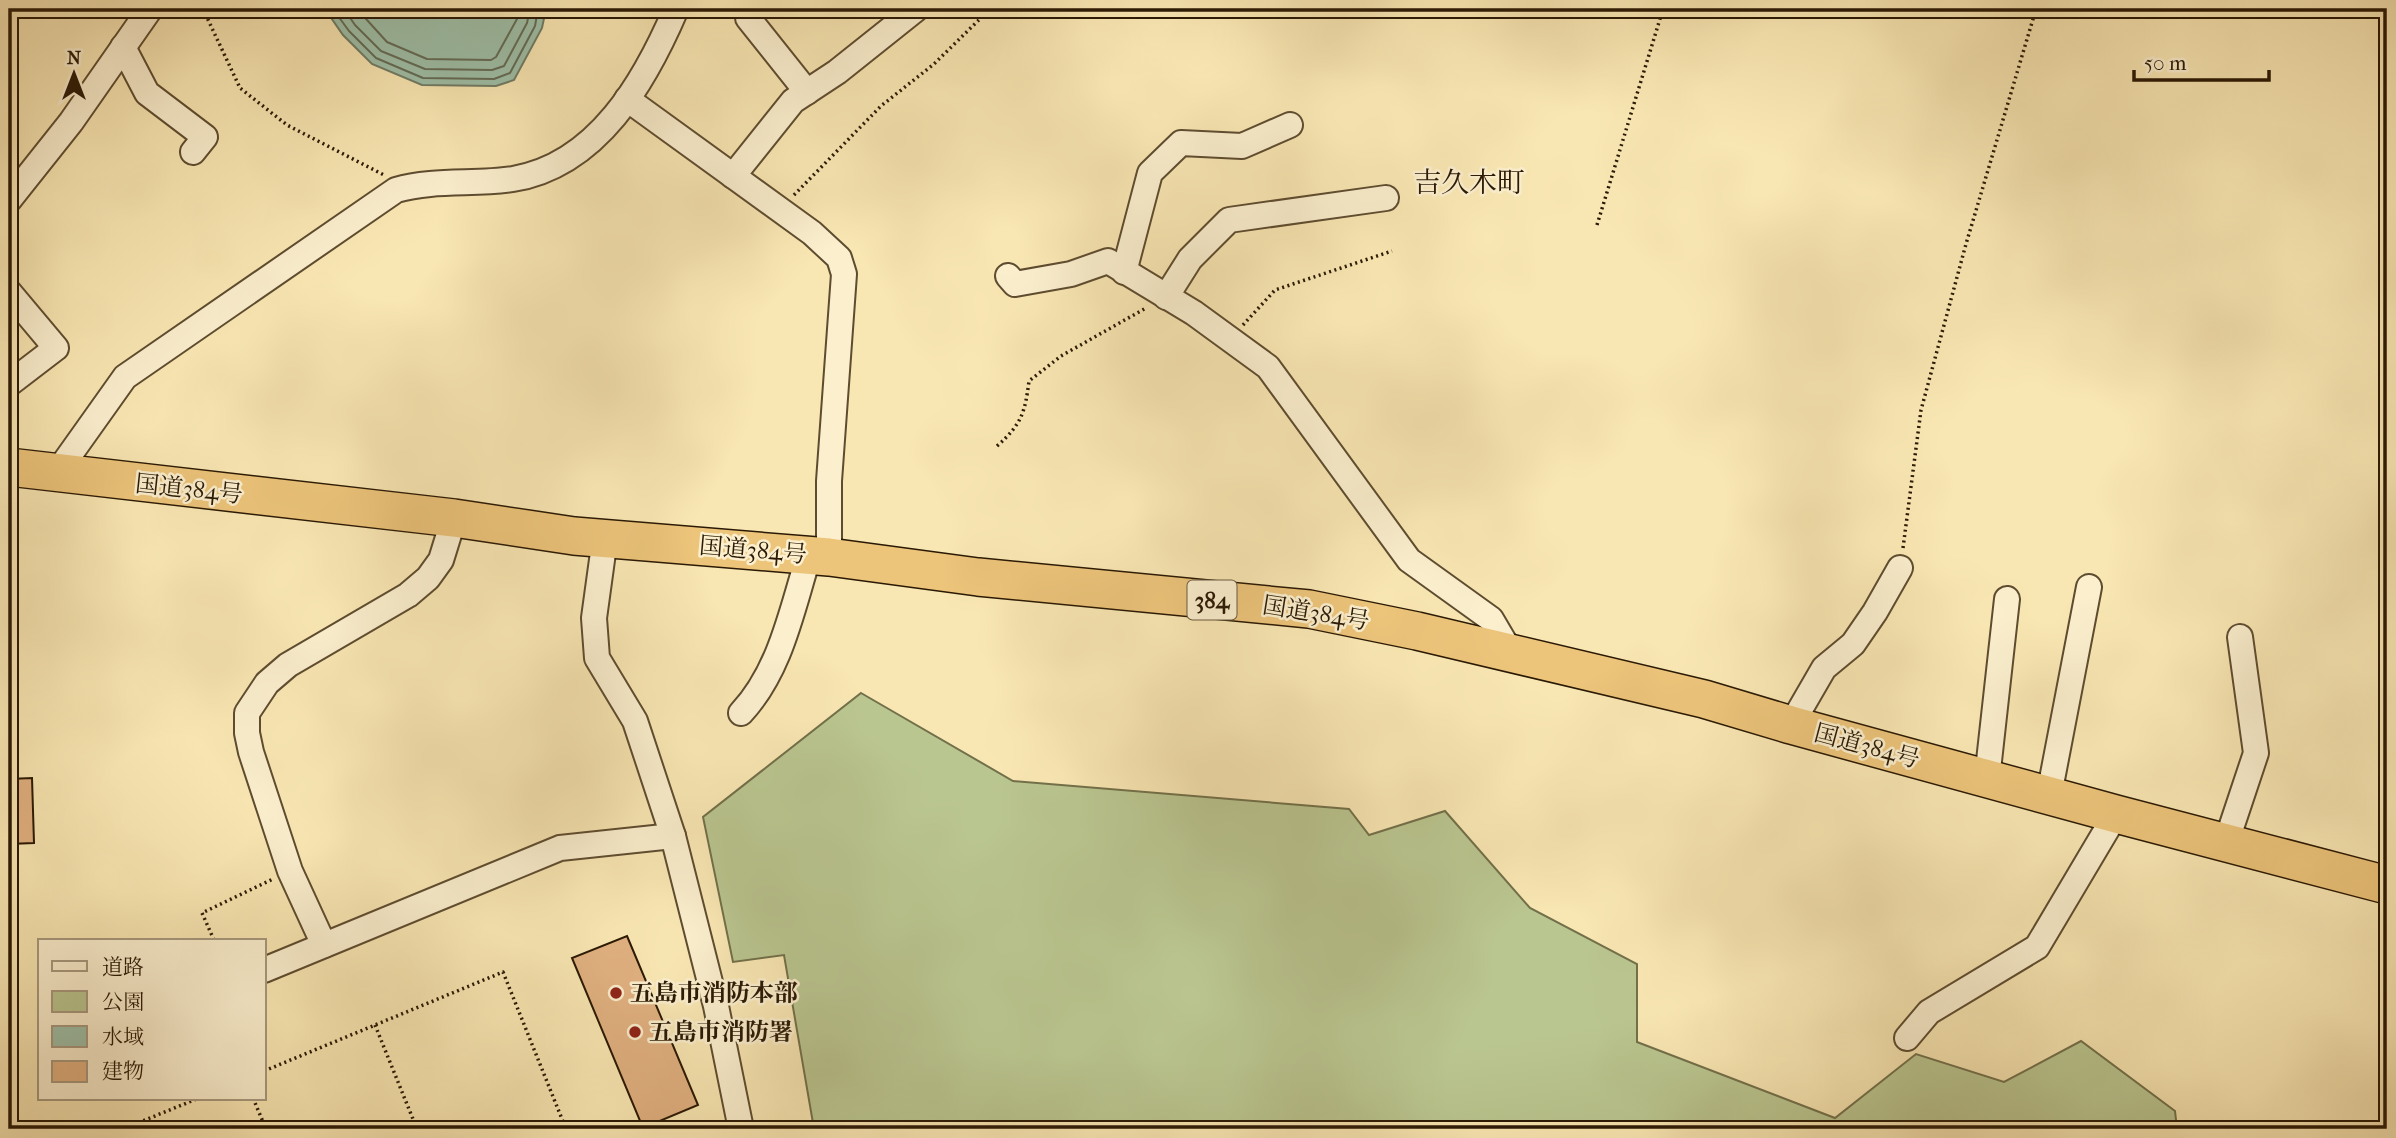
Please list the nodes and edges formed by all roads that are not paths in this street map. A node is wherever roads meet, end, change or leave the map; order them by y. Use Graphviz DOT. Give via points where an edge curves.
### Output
graph roads {
  1 [pos="150,9"];
  2 [pos="676,9"];
  3 [pos="916,9"];
  4 [pos="748,18"];
  5 [pos="123,47"];
  6 [pos="807,92"];
  7 [pos="627,99"];
  8 [pos="1290,125"];
  9 [pos="193,152"];
  10 [pos="733,176"];
  11 [pos="1386,198"];
  12 [pos="9,200"];
  13 [pos="1124,272"];
  14 [pos="1008,275"];
  15 [pos="9,292"];
  16 [pos="1166,296"];
  17 [pos="9,384"];
  18 [pos="9,467"];
  19 [pos="56,474"];
  20 [pos="454,518"];
  21 [pos="605,538"];
  22 [pos="819,556"];
  23 [pos="1900,568"];
  24 [pos="2089,587"];
  25 [pos="2007,599"];
  26 [pos="2240,637"];
  27 [pos="1511,653"];
  28 [pos="741,713"];
  29 [pos="1791,725"];
  30 [pos="1987,779"];
  31 [pos="2049,795"];
  32 [pos="2116,814"];
  33 [pos="673,836"];
  34 [pos="2226,844"];
  35 [pos="2387,885"];
  36 [pos="324,945"];
  37 [pos="266,969"];
  38 [pos="1907,1038"];
  39 [pos="741,1129"];
  1 -- 5 [label="street"];
  2 -- 7 [label="street" via="659,48"];
  3 -- 6 [label="street"];
  4 -- 6 [label="street"];
  5 -- 9 [label="street" via="147,93 205,137"];
  5 -- 12 [label="street"];
  6 -- 10 [label="street" via="793,100"];
  7 -- 10 [label="street"];
  7 -- 19 [label="street" via="577,153 545,170 513,178 396,190 125,377"];
  8 -- 13 [label="street" via="1242,146 1181,143 1150,173"];
  10 -- 22 [label="street" via="812,233 839,258 844,274"];
  11 -- 16 [label="street" via="1229,220 1190,259"];
  13 -- 14 [label="street" via="1108,261 1015,284"];
  13 -- 16 [label="street"];
  15 -- 17 [label="street" via="56,348"];
  16 -- 27 [label="street" via="1268,367 1409,560 1491,619"];
  18 -- 19 [label="highway, 国道384号 / 384"];
  19 -- 20 [label="highway, 国道384号 / 384"];
  20 -- 21 [label="highway, 国道384号 / 384"];
  20 -- 36 [label="street" via="441,560 428,578 408,595 288,664 267,683 247,713 251,752 290,871"];
  21 -- 22 [label="highway, 国道384号 / 384"];
  21 -- 33 [label="street" via="594,618 597,658 635,721"];
  22 -- 27 [label="highway, 国道384号 / 384" via="978,577 1309,609"];
  22 -- 28 [label="street" via="779,654"];
  23 -- 29 [label="street" via="1853,644 1824,668"];
  24 -- 31 [label="street"];
  25 -- 30 [label="street"];
  26 -- 34 [label="street" via="2256,753"];
  27 -- 29 [label="highway, 国道384号 / 384" via="1704,699"];
  29 -- 30 [label="highway, 国道384号 / 384"];
  30 -- 31 [label="highway, 国道384号 / 384"];
  31 -- 32 [label="highway, 国道384号 / 384"];
  32 -- 34 [label="highway, 国道384号 / 384"];
  32 -- 38 [label="street" via="2036,947 1929,1012"];
  33 -- 36 [label="street" via="560,848"];
  33 -- 39 [label="street"];
  34 -- 35 [label="highway, 国道384号 / 384"];
  36 -- 37 [label="street"];
}
